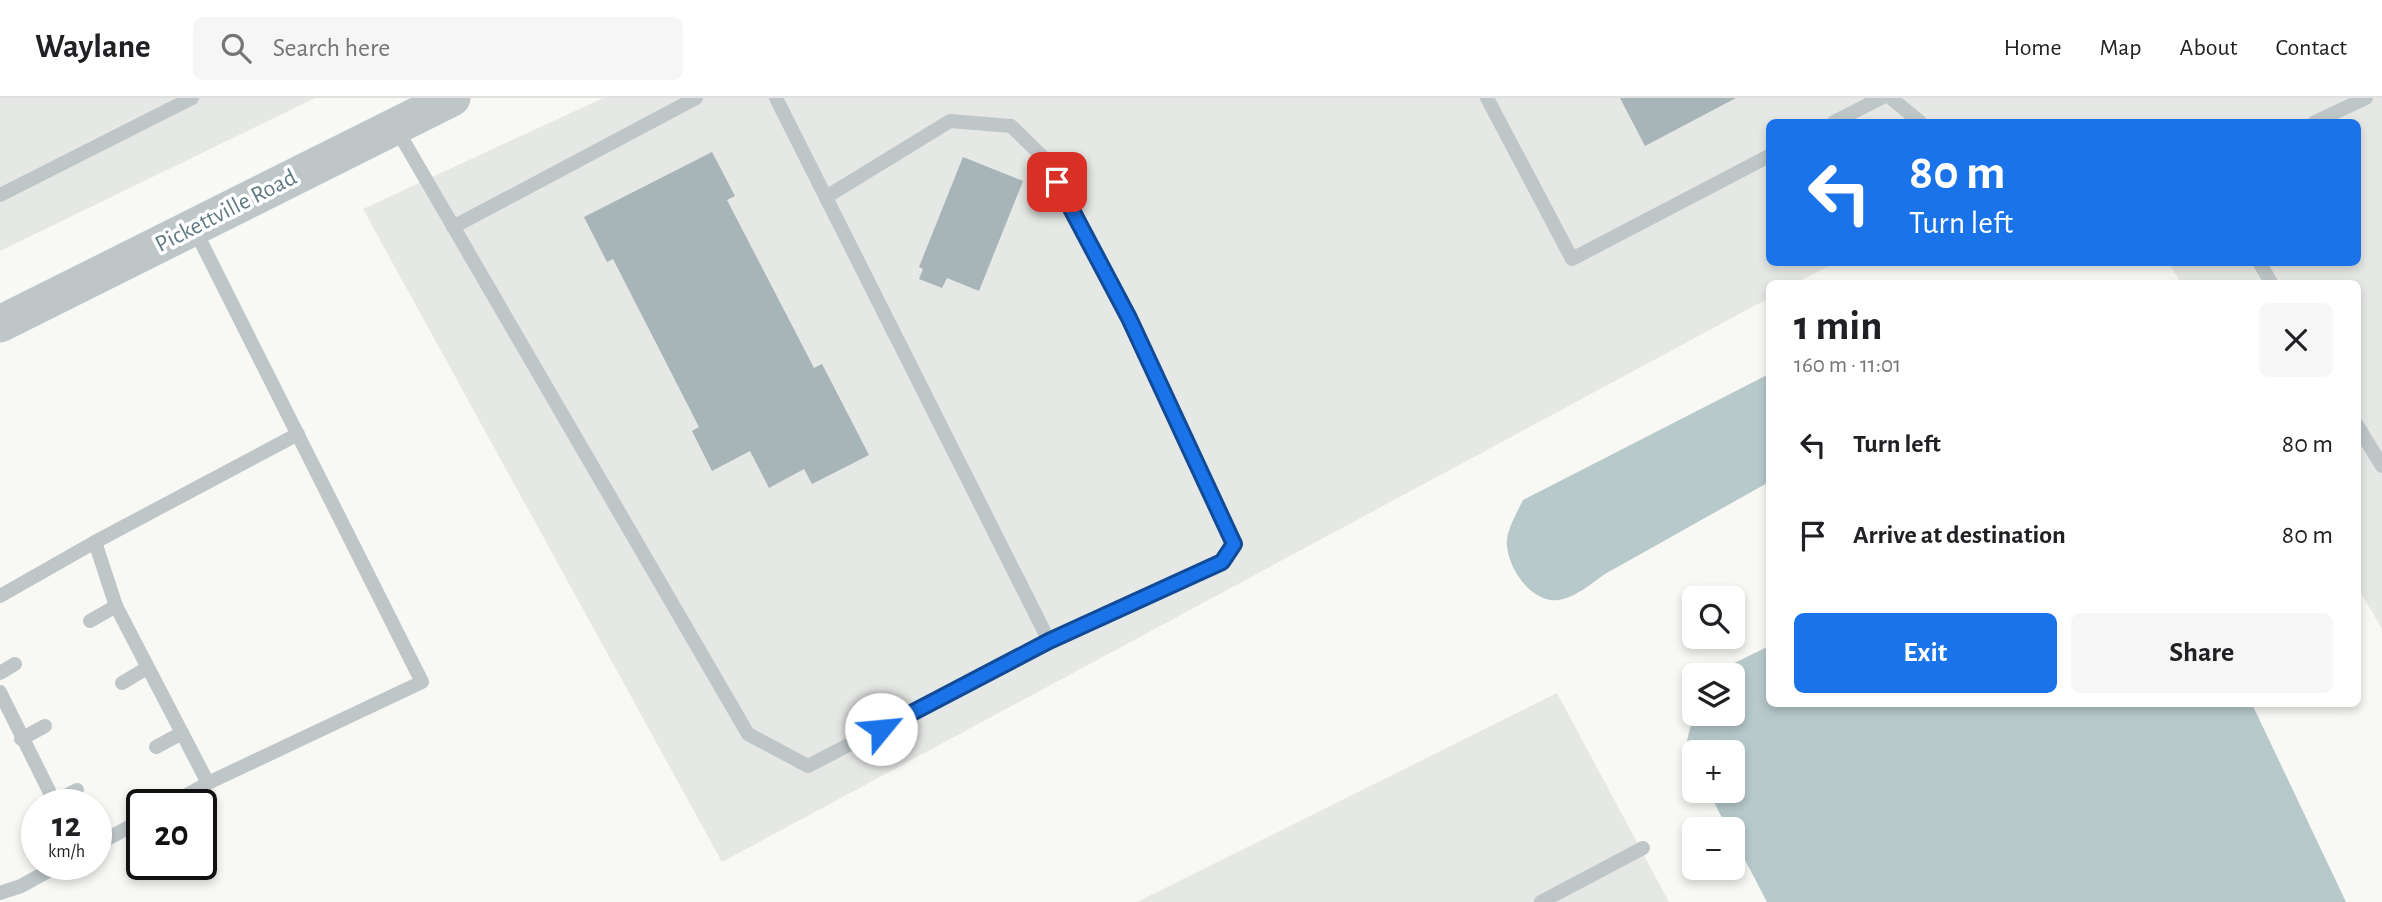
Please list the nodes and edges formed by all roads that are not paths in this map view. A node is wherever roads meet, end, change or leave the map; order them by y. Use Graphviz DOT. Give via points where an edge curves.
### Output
graph roads {
  1 [pos="192,98"];
  2 [pos="452,98"];
  3 [pos="696,98"];
  4 [pos="776,98"];
  5 [pos="1487,98"];
  6 [pos="1881,98"];
  7 [pos="1891,98"];
  8 [pos="2366,98"];
  9 [pos="1840,119"];
  10 [pos="1916,119"];
  11 [pos="2321,119"];
  12 [pos="395,126"];
  13 [pos="1766,158"];
  14 [pos="0,195"];
  15 [pos="826,197"];
  16 [pos="453,226"];
  17 [pos="194,227"];
  18 [pos="0,324"];
  19 [pos="2361,432"];
  20 [pos="298,434"];
  21 [pos="2382,466"];
  22 [pos="94,542"];
  23 [pos="0,596"];
  24 [pos="116,606"];
  25 [pos="90,621"];
  26 [pos="1049,641"];
  27 [pos="15,664"];
  28 [pos="147,668"];
  29 [pos="0,673"];
  30 [pos="122,682"];
  31 [pos="0,692"];
  32 [pos="45,726"];
  33 [pos="182,733"];
  34 [pos="22,739"];
  35 [pos="156,747"];
  36 [pos="208,783"];
  37 [pos="47,789"];
  38 [pos="197,789"];
  39 [pos="1643,848"];
  40 [pos="32,880"];
  41 [pos="0,893"];
  42 [pos="1541,902"];
  1 -- 14 [label="lane"];
  2 -- 12 [label="street, Pickettville Road"];
  3 -- 16 [label="lane"];
  4 -- 15 [label="lane"];
  5 -- 13 [label="lane" via="1572,259"];
  6 -- 9 [label="lane"];
  7 -- 10 [label="lane"];
  8 -- 11 [label="lane"];
  12 -- 16 [label="lane"];
  12 -- 17 [label="street, Pickettville Road"];
  15 -- 26 [label="lane"];
  15 -- 26 [label="lane" via="950,121 1011,126 1045,159 1129,318 1234,544 1222,562"];
  16 -- 26 [label="lane" via="748,734 808,766"];
  17 -- 18 [label="street, Pickettville Road"];
  17 -- 20 [label="lane"];
  19 -- 21 [label="lane"];
  20 -- 22 [label="lane"];
  20 -- 36 [label="lane" via="422,682"];
  22 -- 23 [label="lane"];
  22 -- 24 [label="lane"];
  24 -- 25 [label="lane"];
  24 -- 28 [label="lane"];
  27 -- 29 [label="lane"];
  28 -- 30 [label="lane"];
  28 -- 33 [label="lane"];
  31 -- 34 [label="lane"];
  32 -- 34 [label="lane"];
  33 -- 35 [label="lane"];
  33 -- 36 [label="lane"];
  34 -- 37 [label="lane"];
  36 -- 38 [label="lane"];
  39 -- 42 [label="lane"];
  40 -- 41 [label="lane"];
}
